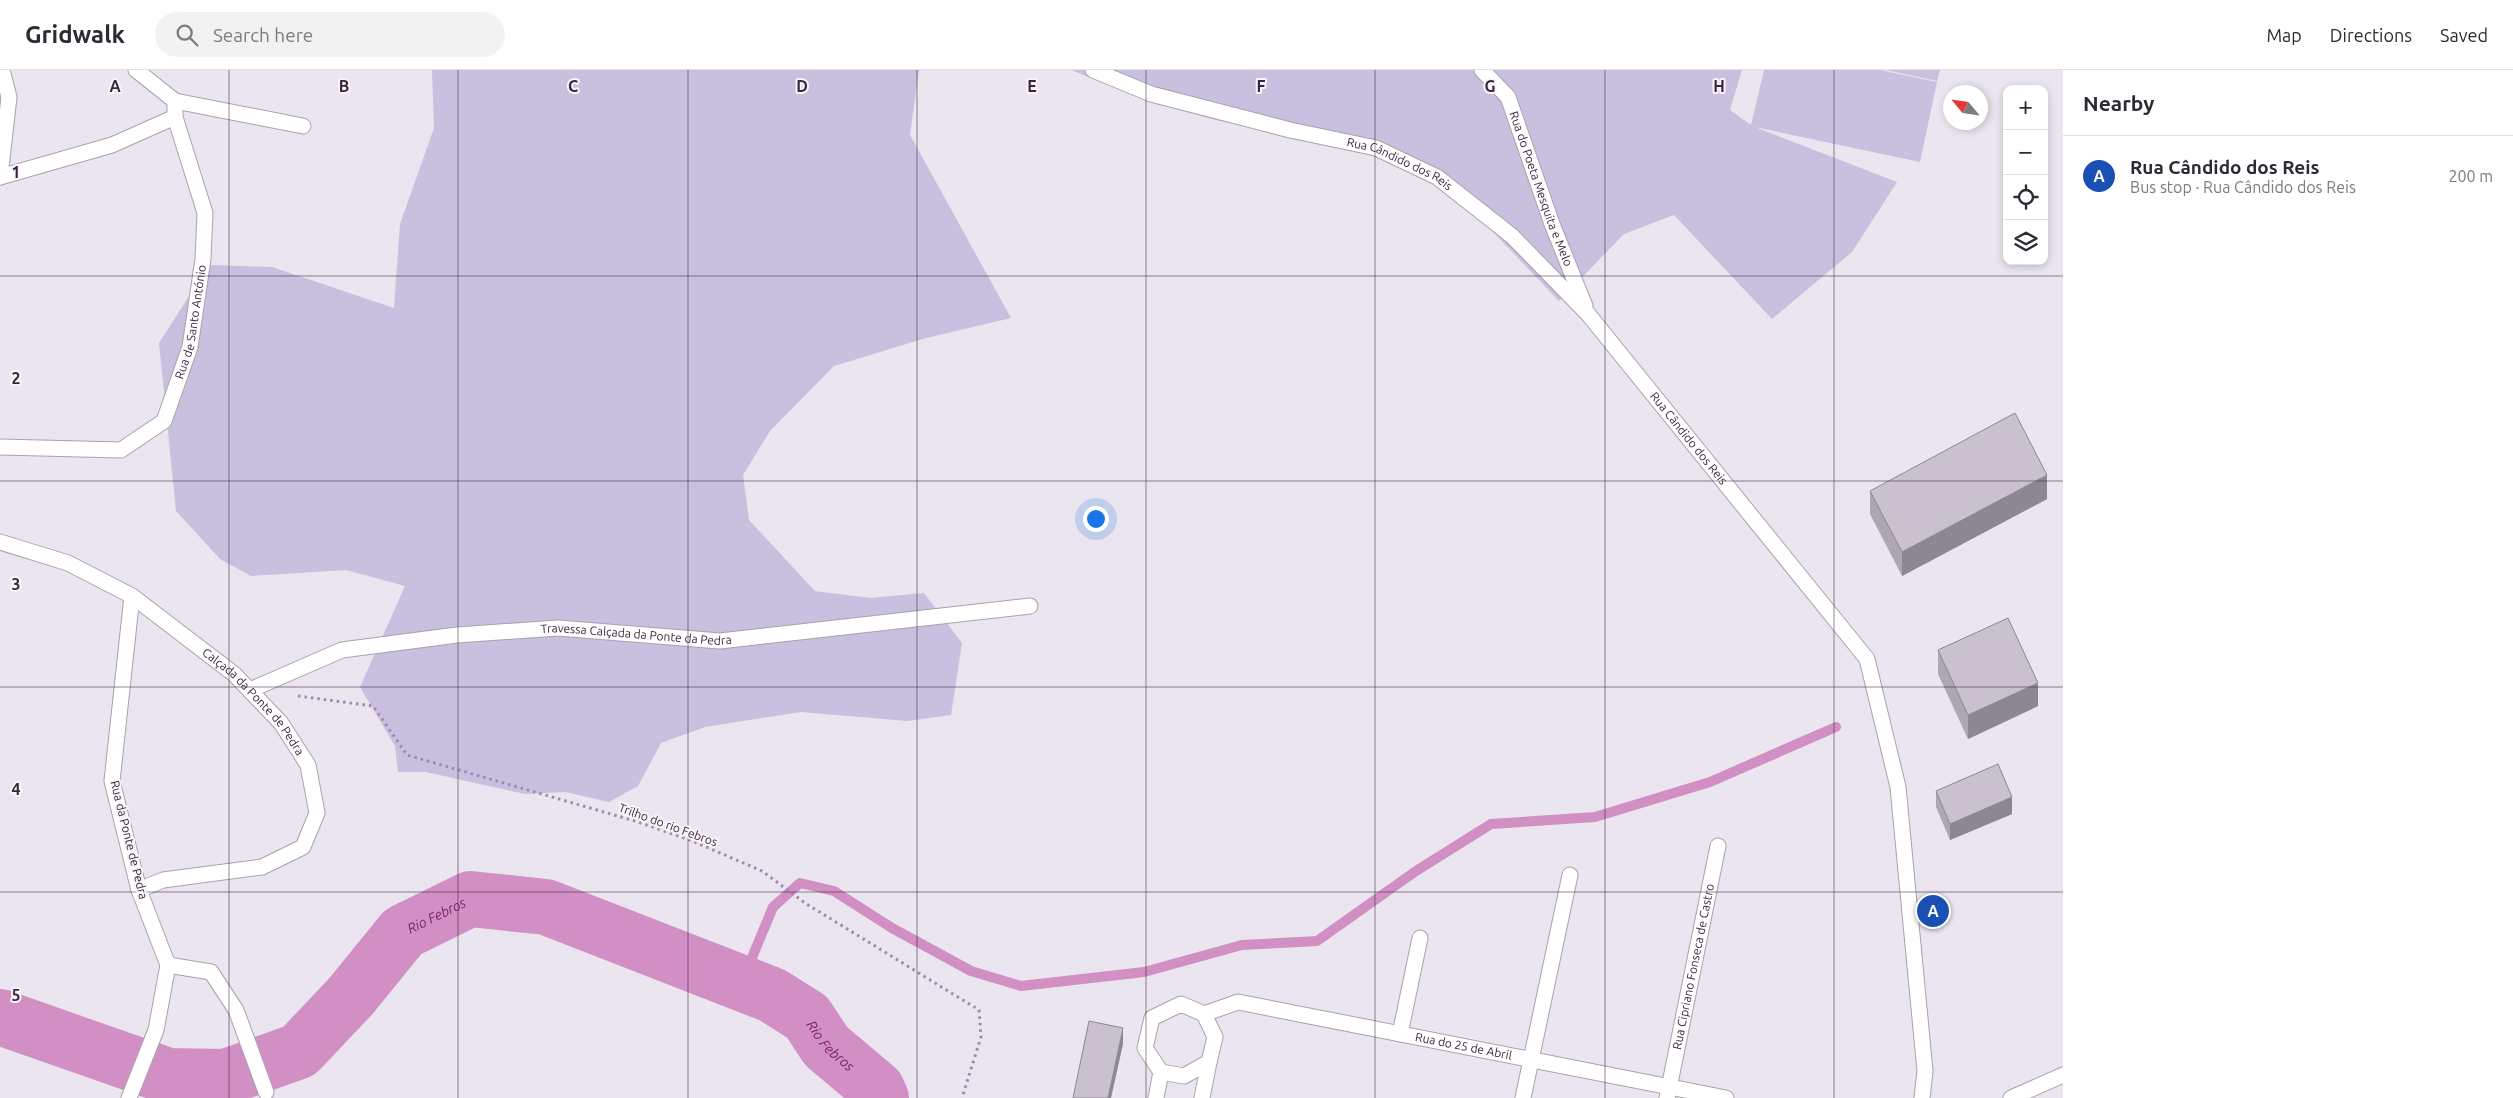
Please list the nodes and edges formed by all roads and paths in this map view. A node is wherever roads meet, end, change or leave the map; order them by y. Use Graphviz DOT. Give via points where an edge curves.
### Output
graph roads {
  1 [pos="2,70"];
  2 [pos="136,70"];
  3 [pos="1093,70"];
  4 [pos="1482,70"];
  5 [pos="175,101"];
  6 [pos="174,117"];
  7 [pos="303,126"];
  8 [pos="0,177"];
  9 [pos="1588,314"];
  10 [pos="0,447"];
  11 [pos="0,542"];
  12 [pos="132,596"];
  13 [pos="1030,606"];
  14 [pos="250,690"];
  15 [pos="297,696"];
  16 [pos="1718,846"];
  17 [pos="1570,875"];
  18 [pos="139,890"];
  19 [pos="1420,938"];
  20 [pos="168,965"];
  21 [pos="1204,1014"];
  22 [pos="1400,1034"];
  23 [pos="1531,1061"];
  24 [pos="1209,1062"];
  25 [pos="1161,1072"];
  26 [pos="2063,1075"];
  27 [pos="266,1092"];
  28 [pos="1669,1093"];
  29 [pos="129,1098"];
  30 [pos="962,1098"];
  31 [pos="1156,1098"];
  32 [pos="1202,1098"];
  33 [pos="1523,1098"];
  34 [pos="1726,1098"];
  35 [pos="1922,1098"];
  36 [pos="2011,1098"];
  1 -- 8 [label="street" via="9,97"];
  2 -- 5 [label="street"];
  3 -- 9 [label="street, Rua Cândido dos Reis" via="1151,94 1290,130 1376,148 1438,177 1512,236"];
  4 -- 9 [label="street, Rua do Poeta Mesquita e Melo" via="1508,97 1552,224"];
  5 -- 6 [label="street, Rua de Santo António"];
  5 -- 7 [label="street"];
  6 -- 8 [label="street" via="112,145"];
  6 -- 10 [label="street, Rua de Santo António" via="205,213 203,259 190,347 164,421 121,450"];
  9 -- 35 [label="street, Rua Cândido dos Reis" via="1867,659 1898,787 1924,1070"];
  11 -- 12 [label="street" via="68,563"];
  12 -- 14 [label="street, Calçada da Ponte de Pedra" via="234,674"];
  12 -- 18 [label="street, Rua da Ponte de Pedra" via="112,781"];
  13 -- 14 [label="street, Travessa Calçada da Ponte da Pedra" via="720,641 558,628 456,635 342,650"];
  14 -- 18 [label="street, Calçada da Ponte de Pedra" via="281,723 308,765 316,813 303,848 262,867 163,880"];
  15 -- 30 [label="path, Trilho do rio Febros" via="373,706 408,755 634,821 762,871 805,903 979,1010 981,1037"];
  16 -- 28 [label="street, Rua Cipriano Fonseca de Castro"];
  17 -- 23 [label="street"];
  18 -- 20 [label="street, Rua da Ponte de Pedra"];
  19 -- 22 [label="street"];
  20 -- 27 [label="street" via="211,972 236,1010"];
  20 -- 29 [label="street" via="156,1030"];
  21 -- 22 [label="street, Rua do 25 de Abril" via="1238,1002"];
  21 -- 24 [label="street" via="1215,1036"];
  21 -- 25 [label="street" via="1181,1004 1152,1018 1145,1048"];
  22 -- 23 [label="street, Rua do 25 de Abril"];
  23 -- 28 [label="street, Rua do 25 de Abril"];
  23 -- 33 [label="street"];
  24 -- 25 [label="street" via="1184,1076"];
  24 -- 32 [label="street"];
  25 -- 31 [label="street"];
  26 -- 36 [label="street"];
  28 -- 34 [label="street, Rua do 25 de Abril"];
}
